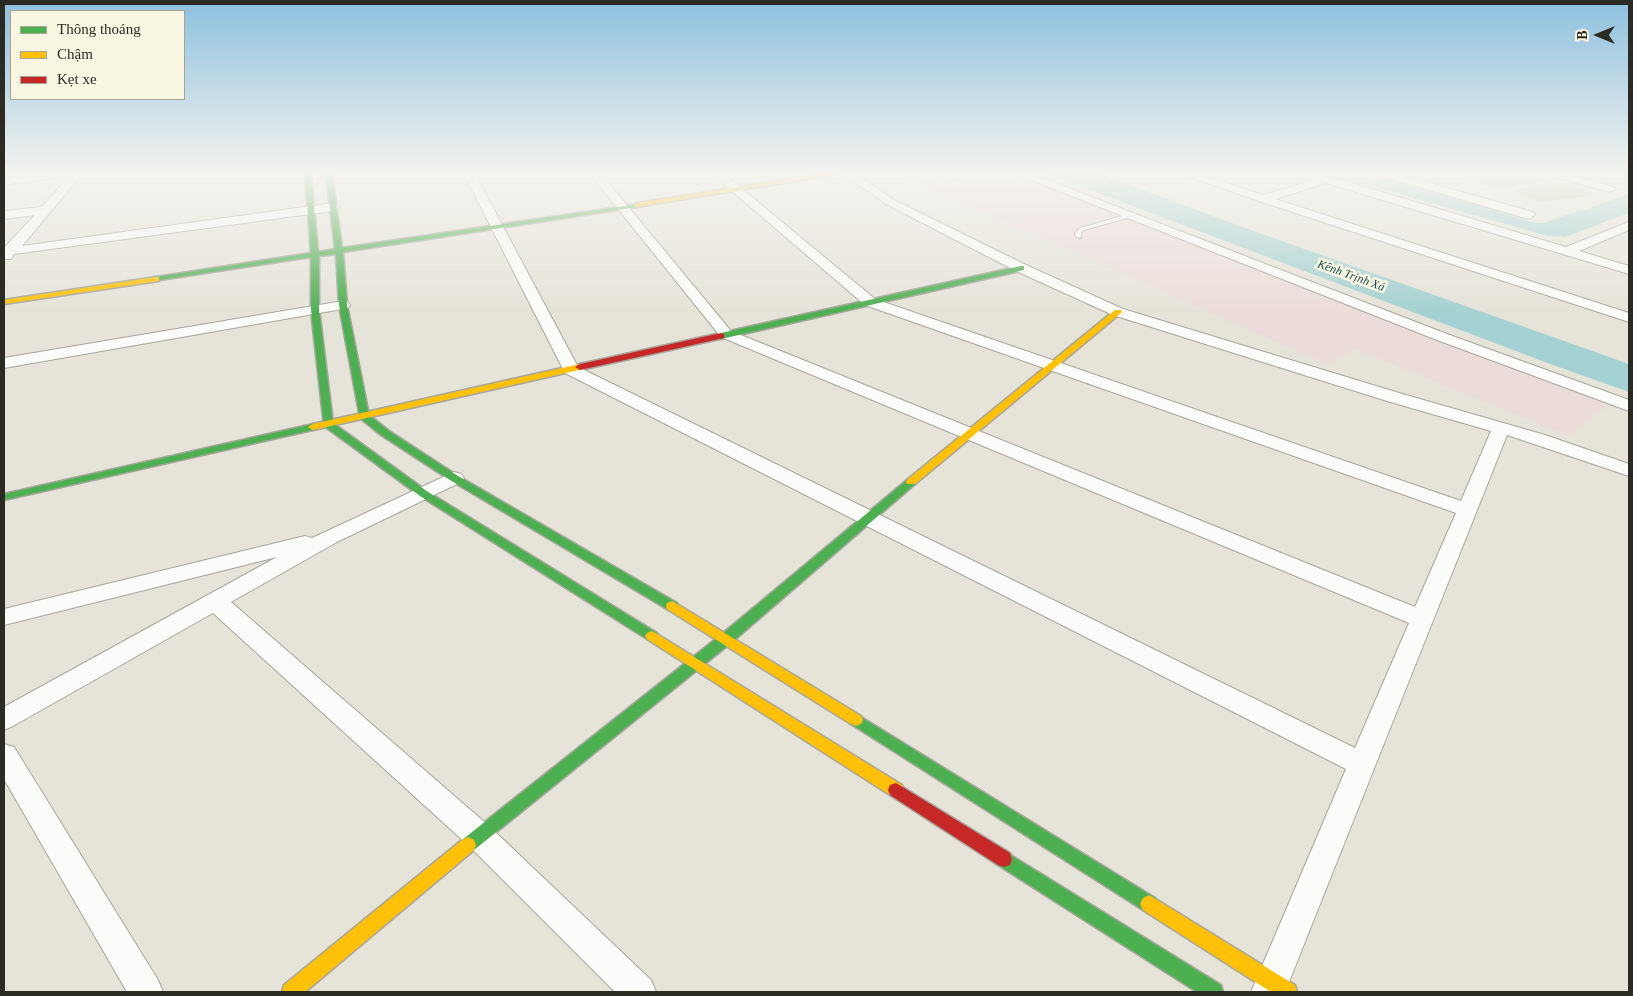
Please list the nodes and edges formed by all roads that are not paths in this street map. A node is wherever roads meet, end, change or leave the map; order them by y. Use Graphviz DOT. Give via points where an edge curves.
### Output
graph roads {
  1 [pos="36,220"];
  2 [pos="238,220"];
  3 [pos="311,220"];
  4 [pos="335,220"];
  5 [pos="492,220"];
  6 [pos="536,220"];
  7 [pos="632,220"];
  8 [pos="772,220"];
  9 [pos="927,220"];
  10 [pos="1113,220"];
  11 [pos="1141,220"];
  12 [pos="1329,220"];
  13 [pos="1463,220"];
  14 [pos="1629,226"];
  15 [pos="495,227"];
  16 [pos="1079,237"];
  17 [pos="339,251"];
  18 [pos="1567,251"];
  19 [pos="6,254"];
  20 [pos="316,255"];
  21 [pos="1022,268"];
  22 [pos="1629,270"];
  23 [pos="4,302"];
  24 [pos="870,302"];
  25 [pos="343,305"];
  26 [pos="315,310"];
  27 [pos="1118,312"];
  28 [pos="1629,318"];
  29 [pos="726,334"];
  30 [pos="4,363"];
  31 [pos="1051,366"];
  32 [pos="571,370"];
  33 [pos="1629,406"];
  34 [pos="364,416"];
  35 [pos="328,424"];
  36 [pos="1501,428"];
  37 [pos="968,433"];
  38 [pos="1629,470"];
  39 [pos="454,478"];
  40 [pos="424,494"];
  41 [pos="4,498"];
  42 [pos="1468,510"];
  43 [pos="868,518"];
  44 [pos="330,537"];
  45 [pos="216,602"];
  46 [pos="4,617"];
  47 [pos="1422,619"];
  48 [pos="728,638"];
  49 [pos="696,663"];
  50 [pos="4,719"];
  51 [pos="4,755"];
  52 [pos="1362,764"];
  53 [pos="479,836"];
  54 [pos="1276,989"];
  55 [pos="146,992"];
  56 [pos="291,992"];
  57 [pos="639,992"];
  58 [pos="1214,992"];
  1 -- 19 [label="street"];
  2 -- 19 [label="street"];
  3 -- 20 [label="street"];
  4 -- 17 [label="street"];
  5 -- 15 [label="street"];
  6 -- 15 [label="street"];
  7 -- 29 [label="street"];
  8 -- 24 [label="street"];
  9 -- 21 [label="street"];
  10 -- 16 [label="lane" via="1082,229"];
  11 -- 33 [label="street"];
  12 -- 28 [label="street"];
  13 -- 18 [label="street"];
  14 -- 18 [label="street"];
  15 -- 17 [label="street"];
  15 -- 32 [label="street"];
  17 -- 20 [label="street"];
  17 -- 25 [label="street"];
  18 -- 22 [label="street"];
  20 -- 23 [label="street"];
  20 -- 26 [label="street"];
  21 -- 24 [label="street"];
  21 -- 27 [label="street"];
  24 -- 29 [label="street"];
  24 -- 31 [label="street"];
  25 -- 26 [label="street"];
  25 -- 34 [label="street"];
  26 -- 30 [label="street"];
  26 -- 35 [label="street"];
  27 -- 31 [label="street"];
  27 -- 36 [label="street"];
  29 -- 32 [label="street"];
  29 -- 37 [label="street"];
  31 -- 37 [label="street"];
  31 -- 42 [label="street"];
  32 -- 34 [label="street"];
  32 -- 43 [label="street"];
  34 -- 35 [label="street"];
  34 -- 39 [label="street"];
  35 -- 40 [label="street"];
  35 -- 41 [label="street"];
  36 -- 38 [label="street"];
  36 -- 42 [label="street"];
  37 -- 43 [label="street"];
  37 -- 47 [label="street"];
  39 -- 40 [label="street"];
  39 -- 48 [label="street"];
  40 -- 44 [label="street"];
  40 -- 49 [label="street"];
  42 -- 47 [label="street"];
  43 -- 48 [label="street"];
  43 -- 52 [label="street"];
  44 -- 45 [label="street"];
  44 -- 46 [label="street"];
  45 -- 50 [label="street"];
  45 -- 53 [label="street"];
  47 -- 52 [label="street"];
  48 -- 49 [label="street"];
  48 -- 54 [label="street"];
  49 -- 53 [label="street"];
  49 -- 58 [label="street"];
  51 -- 55 [label="street"];
  52 -- 54 [label="street"];
  53 -- 56 [label="street"];
  53 -- 57 [label="street"];
}
